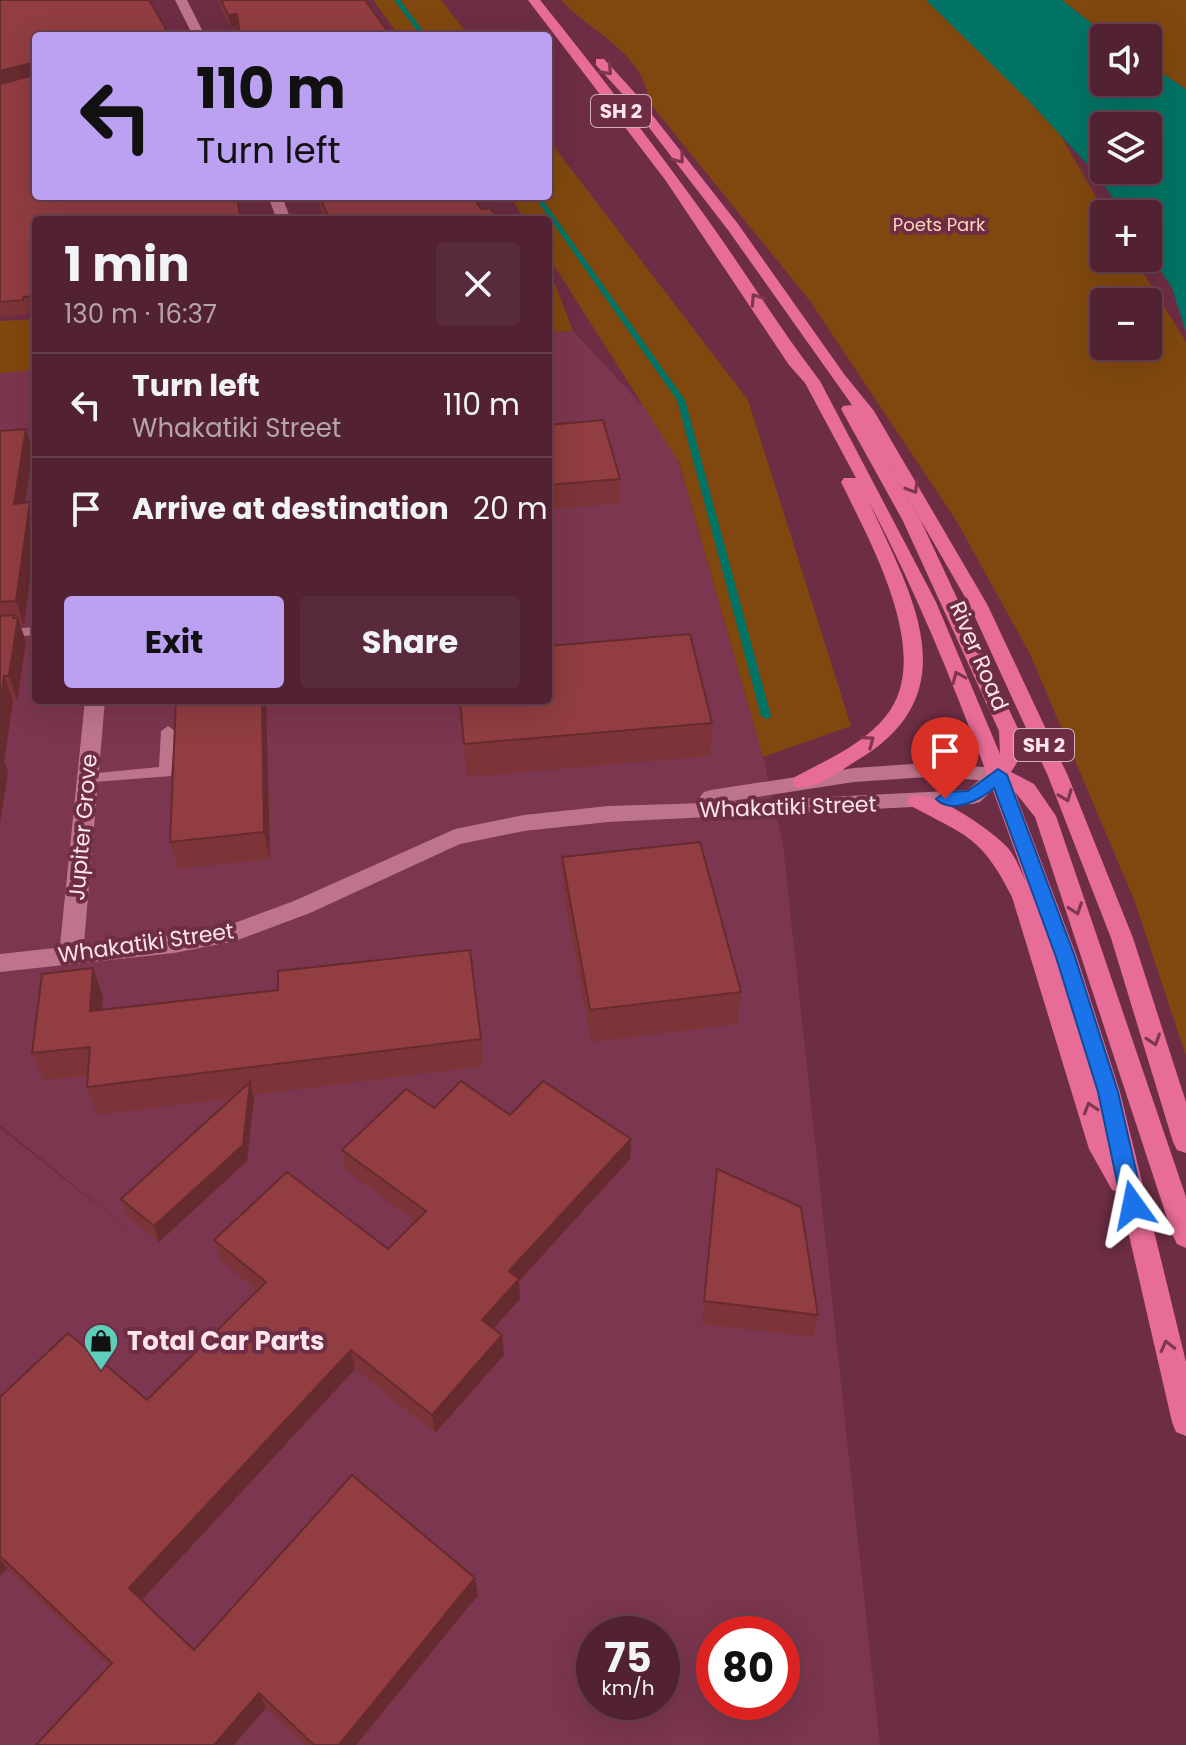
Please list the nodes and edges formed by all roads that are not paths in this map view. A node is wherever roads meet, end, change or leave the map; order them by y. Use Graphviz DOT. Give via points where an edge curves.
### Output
graph roads {
  1 [pos="181,0"];
  2 [pos="534,0"];
  3 [pos="548,0"];
  4 [pos="197,32"];
  5 [pos="797,365"];
  6 [pos="838,377"];
  7 [pos="32,631"];
  8 [pos="0,634"];
  9 [pos="95,704"];
  10 [pos="168,731"];
  11 [pos="998,775"];
  12 [pos="87,779"];
  13 [pos="802,782"];
  14 [pos="918,801"];
  15 [pos="608,814"];
  16 [pos="71,955"];
  17 [pos="0,963"];
  18 [pos="1186,1142"];
  19 [pos="1133,1205"];
  20 [pos="1186,1236"];
  21 [pos="1186,1422"];
  1 -- 4 [label="street"];
  5 -- 2 [label="highway, River Road / SH 2, one-way" via="661,163"];
  3 -- 6 [label="highway, River Road / SH 2, one-way" via="733,227"];
  11 -- 5 [label="highway, River Road / SH 2, one-way" via="891,528 812,381"];
  13 -- 5 [label="highway, one-way" via="872,741 895,718 916,676 916,651 907,612 860,501 799,382"];
  6 -- 11 [label="highway" via="851,414 912,521 1009,731 1010,758"];
  6 -- 18 [label="highway, River Road / SH 2, one-way" via="868,414 937,528 1018,685 1122,938"];
  7 -- 8 [label="lane"];
  9 -- 12 [label="street, Jupiter Grove"];
  10 -- 12 [label="lane" via="166,772"];
  11 -- 13 [label="street, Whakatiki Street" via="961,769"];
  11 -- 14 [label="street, Whakatiki Street" via="973,797"];
  11 -- 19 [label="highway, River Road / SH 2" via="1108,1092"];
  11 -- 20 [label="highway, one-way" via="1027,789 1045,816"];
  12 -- 16 [label="street, Jupiter Grove"];
  13 -- 15 [label="street, Whakatiki Street"];
  14 -- 15 [label="street, Whakatiki Street"];
  19 -- 14 [label="highway, one-way" via="1102,1149 1023,897 1002,856 980,833"];
  15 -- 16 [label="street, Whakatiki Street" via="455,837 235,932"];
  16 -- 17 [label="street, Whakatiki Street"];
  21 -- 19 [label="highway, River Road / SH 2, one-way"];
}
